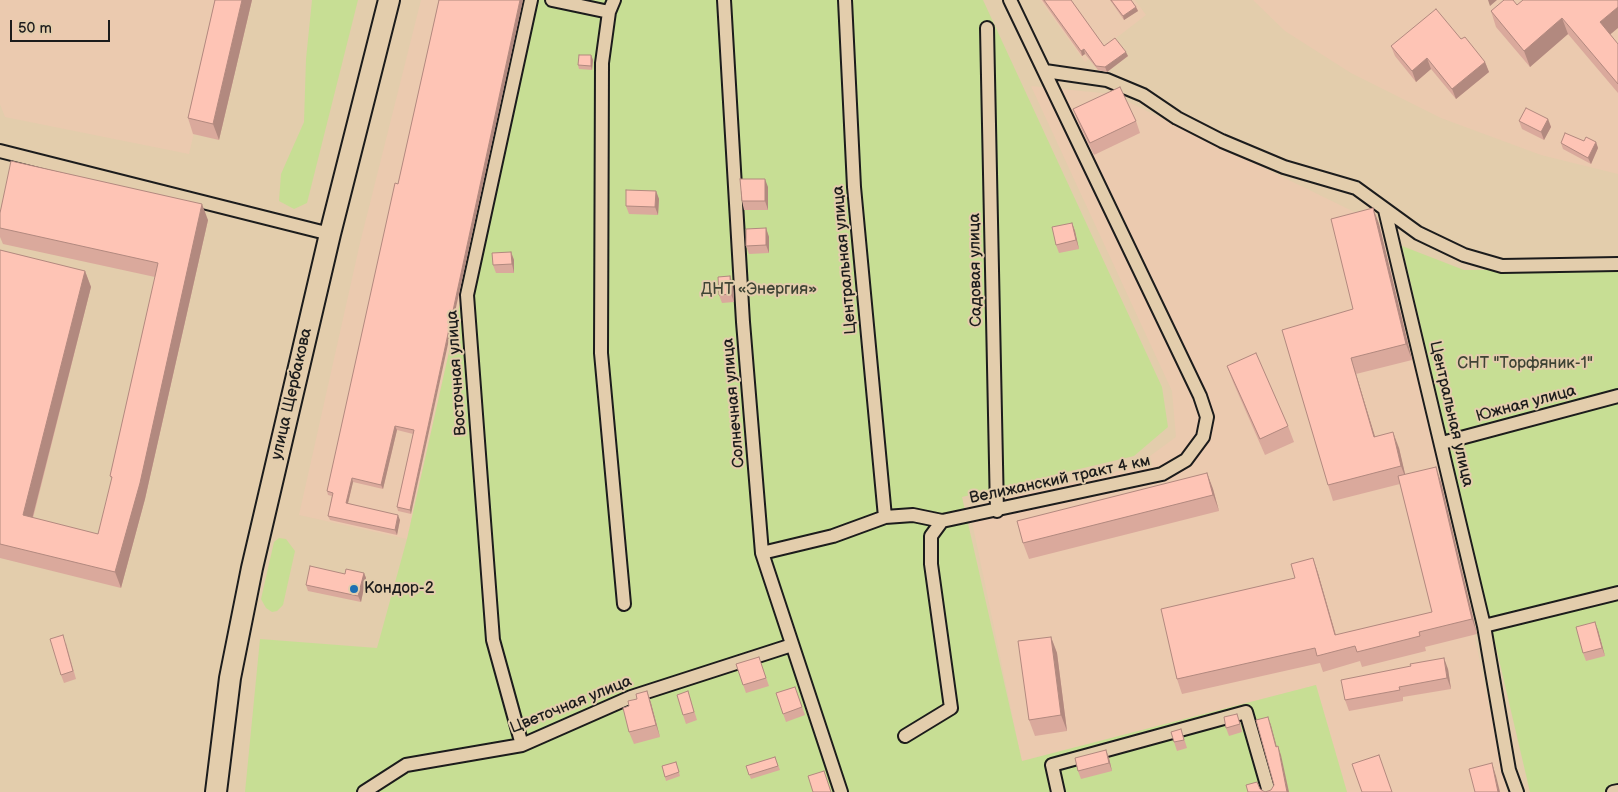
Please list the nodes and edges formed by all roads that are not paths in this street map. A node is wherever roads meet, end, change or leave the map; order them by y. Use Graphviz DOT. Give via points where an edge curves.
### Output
graph roads {
  1 [pos="389,0"];
  2 [pos="531,0"];
  3 [pos="552,0"];
  4 [pos="614,0"];
  5 [pos="724,0"];
  6 [pos="845,0"];
  7 [pos="1010,0"];
  8 [pos="609,12"];
  9 [pos="987,28"];
  10 [pos="1045,71"];
  11 [pos="0,151"];
  12 [pos="1385,210"];
  13 [pos="330,234"];
  14 [pos="1618,264"];
  15 [pos="1618,396"];
  16 [pos="1442,443"];
  17 [pos="997,510"];
  18 [pos="886,517"];
  19 [pos="942,522"];
  20 [pos="762,553"];
  21 [pos="1618,593"];
  22 [pos="624,604"];
  23 [pos="1484,626"];
  24 [pos="792,645"];
  25 [pos="905,736"];
  26 [pos="522,746"];
  27 [pos="1618,791"];
  28 [pos="216,792"];
  29 [pos="364,792"];
  30 [pos="841,792"];
  31 [pos="1058,792"];
  32 [pos="1269,792"];
  33 [pos="1517,792"];
  34 [pos="1613,792"];
  1 -- 13 [label="main road, улица Щербакова"];
  2 -- 26 [label="street, Восточная улица" via="467,295 494,640"];
  3 -- 8 [label="street"];
  4 -- 8 [label="street"];
  5 -- 20 [label="street, Солнечная улица" via="743,322"];
  6 -- 18 [label="street, Центральная улица" via="854,187"];
  7 -- 10 [label="street, Велижанский тракт 4 км"];
  8 -- 22 [label="street" via="602,63 602,353"];
  9 -- 17 [label="street, Садовая улица"];
  10 -- 12 [label="street" via="1108,80 1136,92 1222,141 1284,167 1356,188"];
  10 -- 17 [label="street, Велижанский тракт 4 км" via="1200,396 1207,417 1203,437 1186,460 1162,474"];
  11 -- 13 [label="street"];
  12 -- 14 [label="street" via="1418,233 1464,255 1502,266"];
  12 -- 16 [label="street, Центральная улица"];
  13 -- 28 [label="main road, улица Щербакова" via="252,568 230,678"];
  15 -- 16 [label="street, Южная улица"];
  16 -- 23 [label="street, Центральная улица"];
  17 -- 19 [label="street, Велижанский тракт 4 км"];
  18 -- 19 [label="street" via="913,515"];
  18 -- 20 [label="street" via="833,536"];
  19 -- 25 [label="street" via="931,536 931,564 951,708"];
  20 -- 24 [label="street, Солнечная улица"];
  21 -- 23 [label="street"];
  23 -- 33 [label="street, Центральная улица" via="1509,770"];
  24 -- 26 [label="street, Цветочная улица" via="631,697"];
  24 -- 30 [label="street, Солнечная улица"];
  26 -- 29 [label="street, Цветочная улица" via="406,764"];
  27 -- 34 [label="street"];
  31 -- 32 [label="street" via="1052,765 1246,712"];
}
